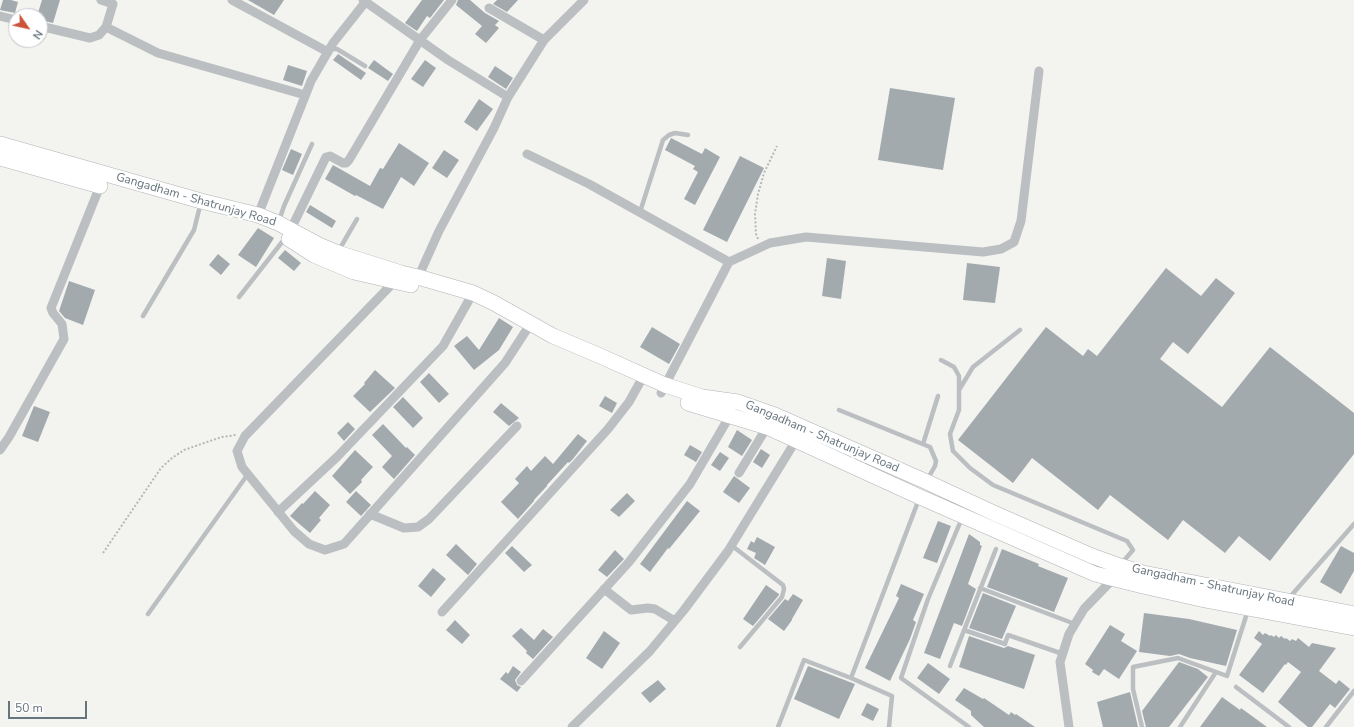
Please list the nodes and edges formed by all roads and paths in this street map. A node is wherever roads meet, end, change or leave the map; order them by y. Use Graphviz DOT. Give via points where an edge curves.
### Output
graph roads {
  1 [pos="101,0"];
  2 [pos="232,0"];
  3 [pos="452,0"];
  4 [pos="584,0"];
  5 [pos="365,1"];
  6 [pos="489,8"];
  7 [pos="106,27"];
  8 [pos="48,28"];
  9 [pos="420,40"];
  10 [pos="544,40"];
  11 [pos="329,50"];
  12 [pos="365,66"];
  13 [pos="1039,71"];
  14 [pos="305,95"];
  15 [pos="508,97"];
  16 [pos="688,135"];
  17 [pos="0,144"];
  18 [pos="312,144"];
  19 [pos="776,146"];
  20 [pos="527,154"];
  21 [pos="0,158"];
  22 [pos="107,183"];
  23 [pos="201,201"];
  24 [pos="640,212"];
  25 [pos="251,217"];
  26 [pos="357,219"];
  27 [pos="285,229"];
  28 [pos="762,247"];
  29 [pos="338,254"];
  30 [pos="729,262"];
  31 [pos="416,281"];
  32 [pos="394,282"];
  33 [pos="471,296"];
  34 [pos="239,297"];
  35 [pos="143,316"];
  36 [pos="529,326"];
  37 [pos="1020,330"];
  38 [pos="941,360"];
  39 [pos="642,379"];
  40 [pos="663,389"];
  41 [pos="959,390"];
  42 [pos="938,396"];
  43 [pos="738,402"];
  44 [pos="839,410"];
  45 [pos="730,416"];
  46 [pos="517,426"];
  47 [pos="767,428"];
  48 [pos="800,434"];
  49 [pos="245,436"];
  50 [pos="922,444"];
  51 [pos="0,450"];
  52 [pos="739,473"];
  53 [pos="248,474"];
  54 [pos="927,482"];
  55 [pos="920,497"];
  56 [pos="278,512"];
  57 [pos="370,514"];
  58 [pos="963,516"];
  59 [pos="1354,524"];
  60 [pos="732,545"];
  61 [pos="996,549"];
  62 [pos="103,553"];
  63 [pos="1117,572"];
  64 [pos="980,588"];
  65 [pos="604,589"];
  66 [pos="1287,601"];
  67 [pos="1249,608"];
  68 [pos="442,612"];
  69 [pos="148,614"];
  70 [pos="1354,614"];
  71 [pos="675,621"];
  72 [pos="1074,624"];
  73 [pos="1354,628"];
  74 [pos="964,630"];
  75 [pos="740,647"];
  76 [pos="1063,654"];
  77 [pos="950,666"];
  78 [pos="1216,672"];
  79 [pos="851,678"];
  80 [pos="521,680"];
  81 [pos="1236,687"];
  82 [pos="1354,691"];
  83 [pos="572,727"];
  84 [pos="778,727"];
  85 [pos="889,727"];
  86 [pos="969,727"];
  87 [pos="1069,727"];
  88 [pos="1142,727"];
  89 [pos="1180,727"];
  90 [pos="1289,727"];
  91 [pos="1326,727"];
  1 -- 7 [label="street" via="113,4"];
  2 -- 11 [label="street"];
  3 -- 9 [label="street"];
  4 -- 10 [label="street"];
  5 -- 9 [label="street"];
  5 -- 11 [label="street"];
  6 -- 10 [label="street"];
  7 -- 8 [label="street" via="99,35 90,38"];
  7 -- 14 [label="street" via="158,53"];
  9 -- 15 [label="street"];
  9 -- 27 [label="street" via="349,160 346,163 330,156 326,157"];
  10 -- 15 [label="street"];
  11 -- 12 [label="lane" via="337,49"];
  11 -- 14 [label="street"];
  13 -- 28 [label="street" via="1021,221 1014,242 1002,249 983,252 806,237 770,243"];
  14 -- 25 [label="street"];
  15 -- 31 [label="street"];
  16 -- 24 [label="lane" via="674,133 663,140"];
  17 -- 22 [label="main road, Gangadham - Shatrunjay Road"];
  18 -- 27 [label="lane" via="284,206"];
  19 -- 28 [label="path" via="764,173 755,214 756,234"];
  20 -- 24 [label="street"];
  21 -- 22 [label="main road, Gangadham - Shatrunjay Road"];
  22 -- 23 [label="main road, Gangadham - Shatrunjay Road"];
  22 -- 51 [label="street" via="51,308 62,324 64,339"];
  23 -- 25 [label="main road, Gangadham - Shatrunjay Road"];
  23 -- 35 [label="lane" via="194,230"];
  24 -- 30 [label="street"];
  25 -- 27 [label="main road, Gangadham - Shatrunjay Road"];
  26 -- 29 [label="lane"];
  27 -- 29 [label="main road, Gangadham - Shatrunjay Road"];
  27 -- 32 [label="main road, Gangadham - Shatrunjay Road" via="314,255 348,269"];
  27 -- 34 [label="lane"];
  28 -- 30 [label="street"];
  29 -- 31 [label="main road, Gangadham - Shatrunjay Road" via="401,273"];
  30 -- 40 [label="street"];
  31 -- 32 [label="main road, Gangadham - Shatrunjay Road"];
  31 -- 33 [label="main road, Gangadham - Shatrunjay Road"];
  32 -- 49 [label="street"];
  33 -- 36 [label="main road, Gangadham - Shatrunjay Road"];
  33 -- 56 [label="street" via="443,346 338,457"];
  36 -- 39 [label="main road, Gangadham - Shatrunjay Road" via="598,355"];
  36 -- 57 [label="street" via="500,368"];
  37 -- 41 [label="lane" via="973,367"];
  38 -- 41 [label="lane" via="954,367 959,376"];
  39 -- 40 [label="main road, Gangadham - Shatrunjay Road"];
  39 -- 68 [label="street" via="629,402 608,429"];
  40 -- 43 [label="main road, Gangadham - Shatrunjay Road"];
  40 -- 45 [label="main road, Gangadham - Shatrunjay Road" via="678,400"];
  41 -- 63 [label="lane" via="959,410 950,434 953,451 993,485 1127,541 1132,550"];
  42 -- 50 [label="lane"];
  43 -- 45 [label="street"];
  43 -- 48 [label="main road, Gangadham - Shatrunjay Road" via="775,415"];
  44 -- 50 [label="lane"];
  45 -- 47 [label="main road, Gangadham - Shatrunjay Road"];
  45 -- 65 [label="street" via="690,484 629,562"];
  46 -- 57 [label="street" via="429,519 418,527 404,528"];
  47 -- 48 [label="main road, Gangadham - Shatrunjay Road"];
  47 -- 52 [label="street"];
  48 -- 54 [label="main road, Gangadham - Shatrunjay Road"];
  48 -- 55 [label="main road, Gangadham - Shatrunjay Road"];
  48 -- 60 [label="street"];
  49 -- 53 [label="street" via="237,451 242,467"];
  49 -- 62 [label="path" via="233,435 216,439 184,450 172,458 161,468"];
  50 -- 54 [label="lane" via="930,447 936,461"];
  53 -- 56 [label="street"];
  53 -- 69 [label="lane"];
  54 -- 55 [label="street"];
  54 -- 63 [label="main road, Gangadham - Shatrunjay Road" via="1092,556"];
  55 -- 58 [label="main road, Gangadham - Shatrunjay Road"];
  55 -- 79 [label="lane"];
  56 -- 57 [label="street" via="309,544 325,550 344,544"];
  58 -- 63 [label="main road, Gangadham - Shatrunjay Road" via="1095,574"];
  58 -- 86 [label="lane" via="928,599 901,678"];
  59 -- 66 [label="lane"];
  60 -- 71 [label="street"];
  60 -- 75 [label="lane" via="783,585 784,589 782,597"];
  61 -- 64 [label="lane"];
  63 -- 66 [label="main road, Gangadham - Shatrunjay Road" via="1143,573"];
  63 -- 67 [label="main road, Gangadham - Shatrunjay Road" via="1150,588"];
  63 -- 72 [label="street"];
  64 -- 72 [label="lane"];
  64 -- 74 [label="lane"];
  65 -- 71 [label="street" via="631,610 655,609"];
  65 -- 80 [label="street"];
  66 -- 70 [label="main road, Gangadham - Shatrunjay Road"];
  67 -- 73 [label="main road, Gangadham - Shatrunjay Road"];
  67 -- 78 [label="lane" via="1227,676"];
  71 -- 83 [label="street" via="650,651"];
  72 -- 76 [label="street"];
  74 -- 76 [label="lane" via="1005,644 1008,636"];
  74 -- 77 [label="lane"];
  76 -- 87 [label="street" via="1060,662"];
  78 -- 88 [label="lane" via="1178,658 1133,667 1133,689"];
  78 -- 89 [label="lane"];
  79 -- 84 [label="lane" via="804,660"];
  79 -- 85 [label="lane" via="892,696"];
  81 -- 90 [label="lane"];
  82 -- 91 [label="lane"];
}
